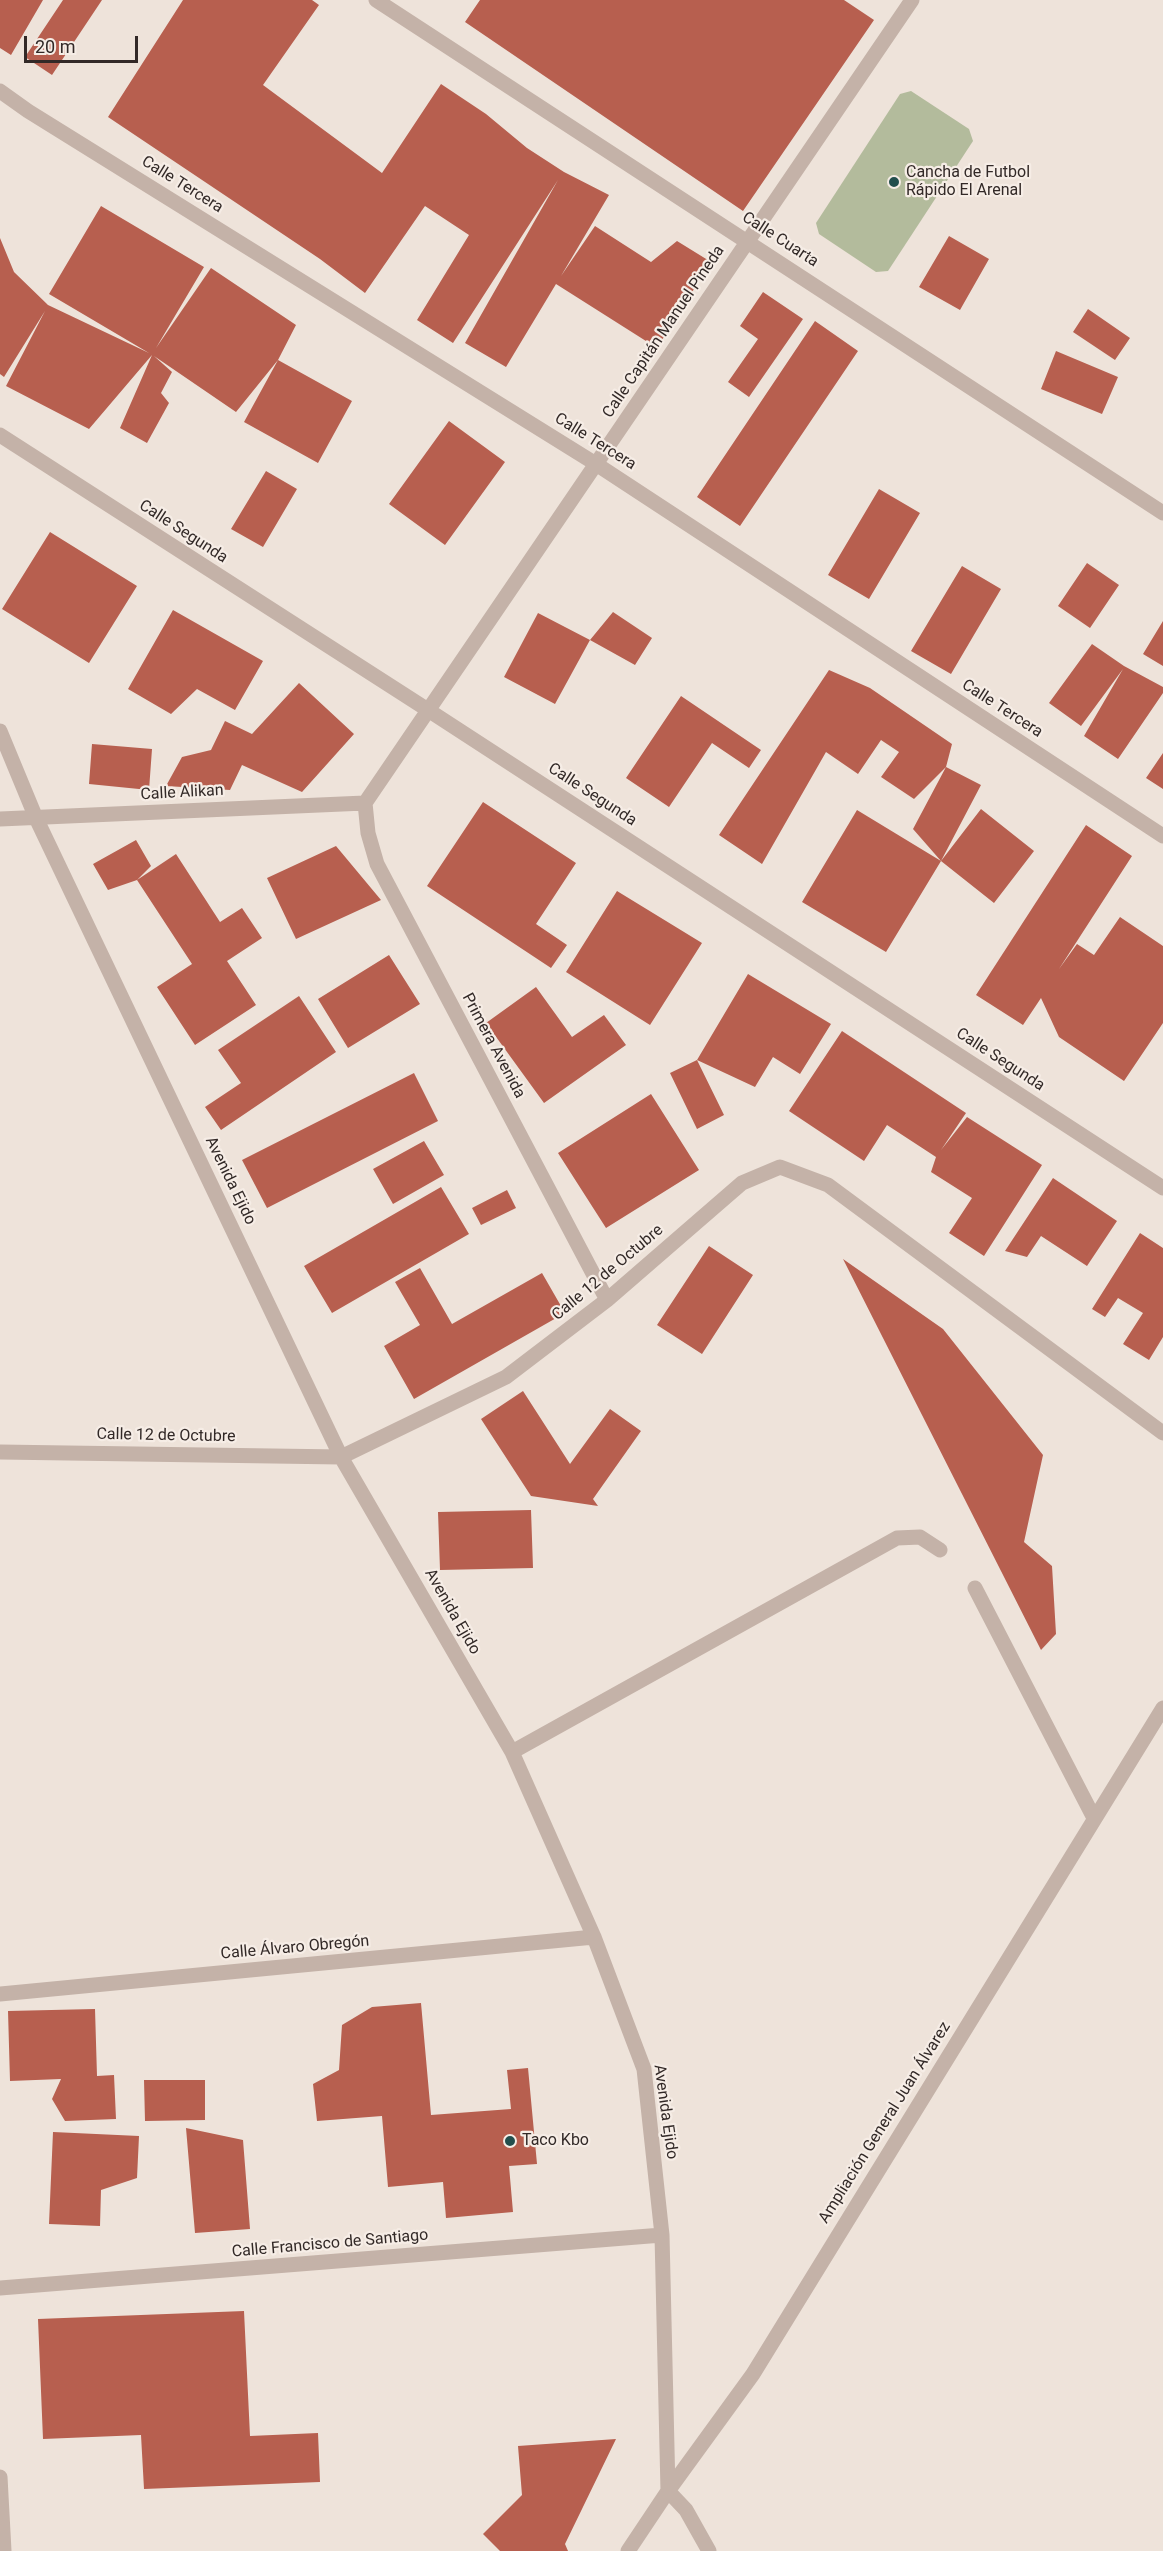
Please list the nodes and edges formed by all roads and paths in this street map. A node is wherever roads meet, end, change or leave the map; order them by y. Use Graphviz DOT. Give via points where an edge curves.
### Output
graph roads {
  1 [pos="376,0"];
  2 [pos="912,0"];
  3 [pos="0,91"];
  4 [pos="748,241"];
  5 [pos="0,435"];
  6 [pos="596,464"];
  7 [pos="1163,513"];
  8 [pos="428,710"];
  9 [pos="0,731"];
  10 [pos="365,803"];
  11 [pos="36,818"];
  12 [pos="0,819"];
  13 [pos="1163,836"];
  14 [pos="1163,1188"];
  15 [pos="607,1300"];
  16 [pos="1163,1433"];
  17 [pos="0,1452"];
  18 [pos="341,1457"];
  19 [pos="940,1550"];
  20 [pos="975,1588"];
  21 [pos="1163,1708"];
  22 [pos="512,1752"];
  23 [pos="1094,1818"];
  24 [pos="594,1937"];
  25 [pos="0,1994"];
  26 [pos="662,2235"];
  27 [pos="0,2288"];
  28 [pos="0,2477"];
  29 [pos="668,2491"];
  30 [pos="4,2551"];
  31 [pos="628,2551"];
  32 [pos="709,2551"];
  1 -- 4 [label="street, Calle Cuarta"];
  2 -- 4 [label="street, Calle Capitán Manuel Pineda"];
  3 -- 6 [label="street, Calle Tercera"];
  4 -- 6 [label="street, Calle Capitán Manuel Pineda"];
  4 -- 7 [label="street, Calle Cuarta"];
  5 -- 8 [label="street, Calle Segunda"];
  6 -- 8 [label="street, Calle Capitán Manuel Pineda"];
  6 -- 13 [label="street, Calle Tercera"];
  8 -- 10 [label="street, Calle Capitán Manuel Pineda"];
  8 -- 14 [label="street, Calle Segunda"];
  9 -- 11 [label="street, Avenida Ejido"];
  10 -- 11 [label="street, Calle Alikan"];
  10 -- 15 [label="street, Primera Avenida" via="377,864"];
  11 -- 12 [label="street, Calle Alikan"];
  11 -- 18 [label="street, Avenida Ejido"];
  15 -- 16 [label="street, Calle 12 de Octubre" via="742,1183 780,1167 828,1185"];
  15 -- 18 [label="street, Calle 12 de Octubre" via="506,1377"];
  17 -- 18 [label="street, Calle 12 de Octubre"];
  18 -- 22 [label="street, Avenida Ejido"];
  19 -- 22 [label="street" via="920,1538 897,1538"];
  20 -- 23 [label="street"];
  21 -- 23 [label="street, Ampliación General Juan Álvarez"];
  22 -- 24 [label="street, Avenida Ejido"];
  23 -- 29 [label="street, Ampliación General Juan Álvarez" via="753,2374"];
  24 -- 25 [label="street, Calle Álvaro Obregón"];
  24 -- 26 [label="street, Avenida Ejido" via="644,2069"];
  26 -- 27 [label="street, Calle Francisco de Santiago"];
  26 -- 29 [label="street, Avenida Ejido"];
  28 -- 30 [label="street"];
  29 -- 31 [label="street, Ampliación General Juan Álvarez"];
  29 -- 32 [label="street" via="686,2510"];
}
